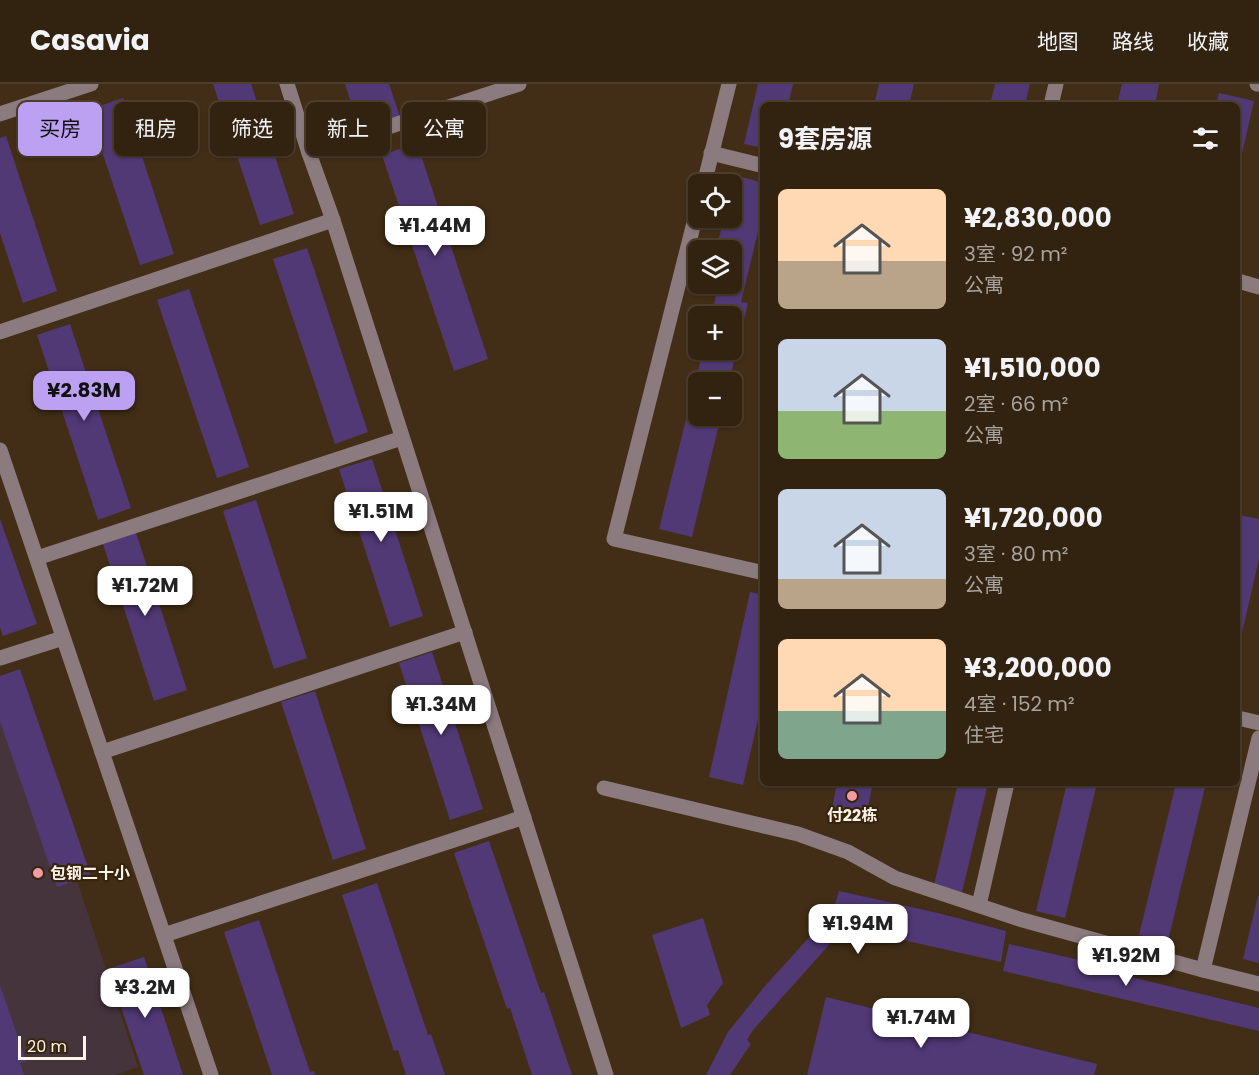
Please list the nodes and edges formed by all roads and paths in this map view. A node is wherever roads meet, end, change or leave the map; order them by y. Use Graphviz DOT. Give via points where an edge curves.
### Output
graph roads {
  1 [pos="92,84"];
  2 [pos="286,84"];
  3 [pos="519,84"];
  4 [pos="729,84"];
  5 [pos="1056,84"];
  6 [pos="1052,102"];
  7 [pos="0,114"];
  8 [pos="390,126"];
  9 [pos="306,144"];
  10 [pos="711,153"];
  11 [pos="310,156"];
  12 [pos="760,165"];
  13 [pos="706,174"];
  14 [pos="333,220"];
  15 [pos="693,228"];
  16 [pos="1240,282"];
  17 [pos="1259,287"];
  18 [pos="0,332"];
  19 [pos="402,438"];
  20 [pos="0,450"];
  21 [pos="37,558"];
  22 [pos="760,572"];
  23 [pos="465,632"];
  24 [pos="63,638"];
  25 [pos="0,658"];
  26 [pos="1240,718"];
  27 [pos="1259,723"];
  28 [pos="1259,738"];
  29 [pos="102,752"];
  30 [pos="1006,786"];
  31 [pos="604,788"];
  32 [pos="524,817"];
  33 [pos="979,905"];
  34 [pos="164,935"];
  35 [pos="1203,970"];
  36 [pos="1259,984"];
  37 [pos="211,1075"];
  38 [pos="606,1075"];
  1 -- 7 [label="street"];
  2 -- 9 [label="street"];
  3 -- 8 [label="street"];
  4 -- 10 [label="street"];
  5 -- 6 [label="street"];
  10 -- 12 [label="street"];
  10 -- 13 [label="street"];
  11 -- 14 [label="street"];
  14 -- 18 [label="street"];
  14 -- 19 [label="street"];
  15 -- 22 [label="street" via="614,539"];
  16 -- 17 [label="street"];
  19 -- 21 [label="street"];
  19 -- 23 [label="street"];
  20 -- 21 [label="street"];
  21 -- 24 [label="street"];
  23 -- 29 [label="street"];
  23 -- 32 [label="street"];
  24 -- 25 [label="street"];
  24 -- 29 [label="street"];
  26 -- 27 [label="street"];
  28 -- 35 [label="street"];
  29 -- 34 [label="street"];
  30 -- 33 [label="street"];
  31 -- 33 [label="street" via="798,834 848,852 895,878"];
  32 -- 34 [label="street"];
  32 -- 38 [label="street"];
  33 -- 35 [label="street"];
  34 -- 37 [label="street"];
  35 -- 36 [label="street"];
}
